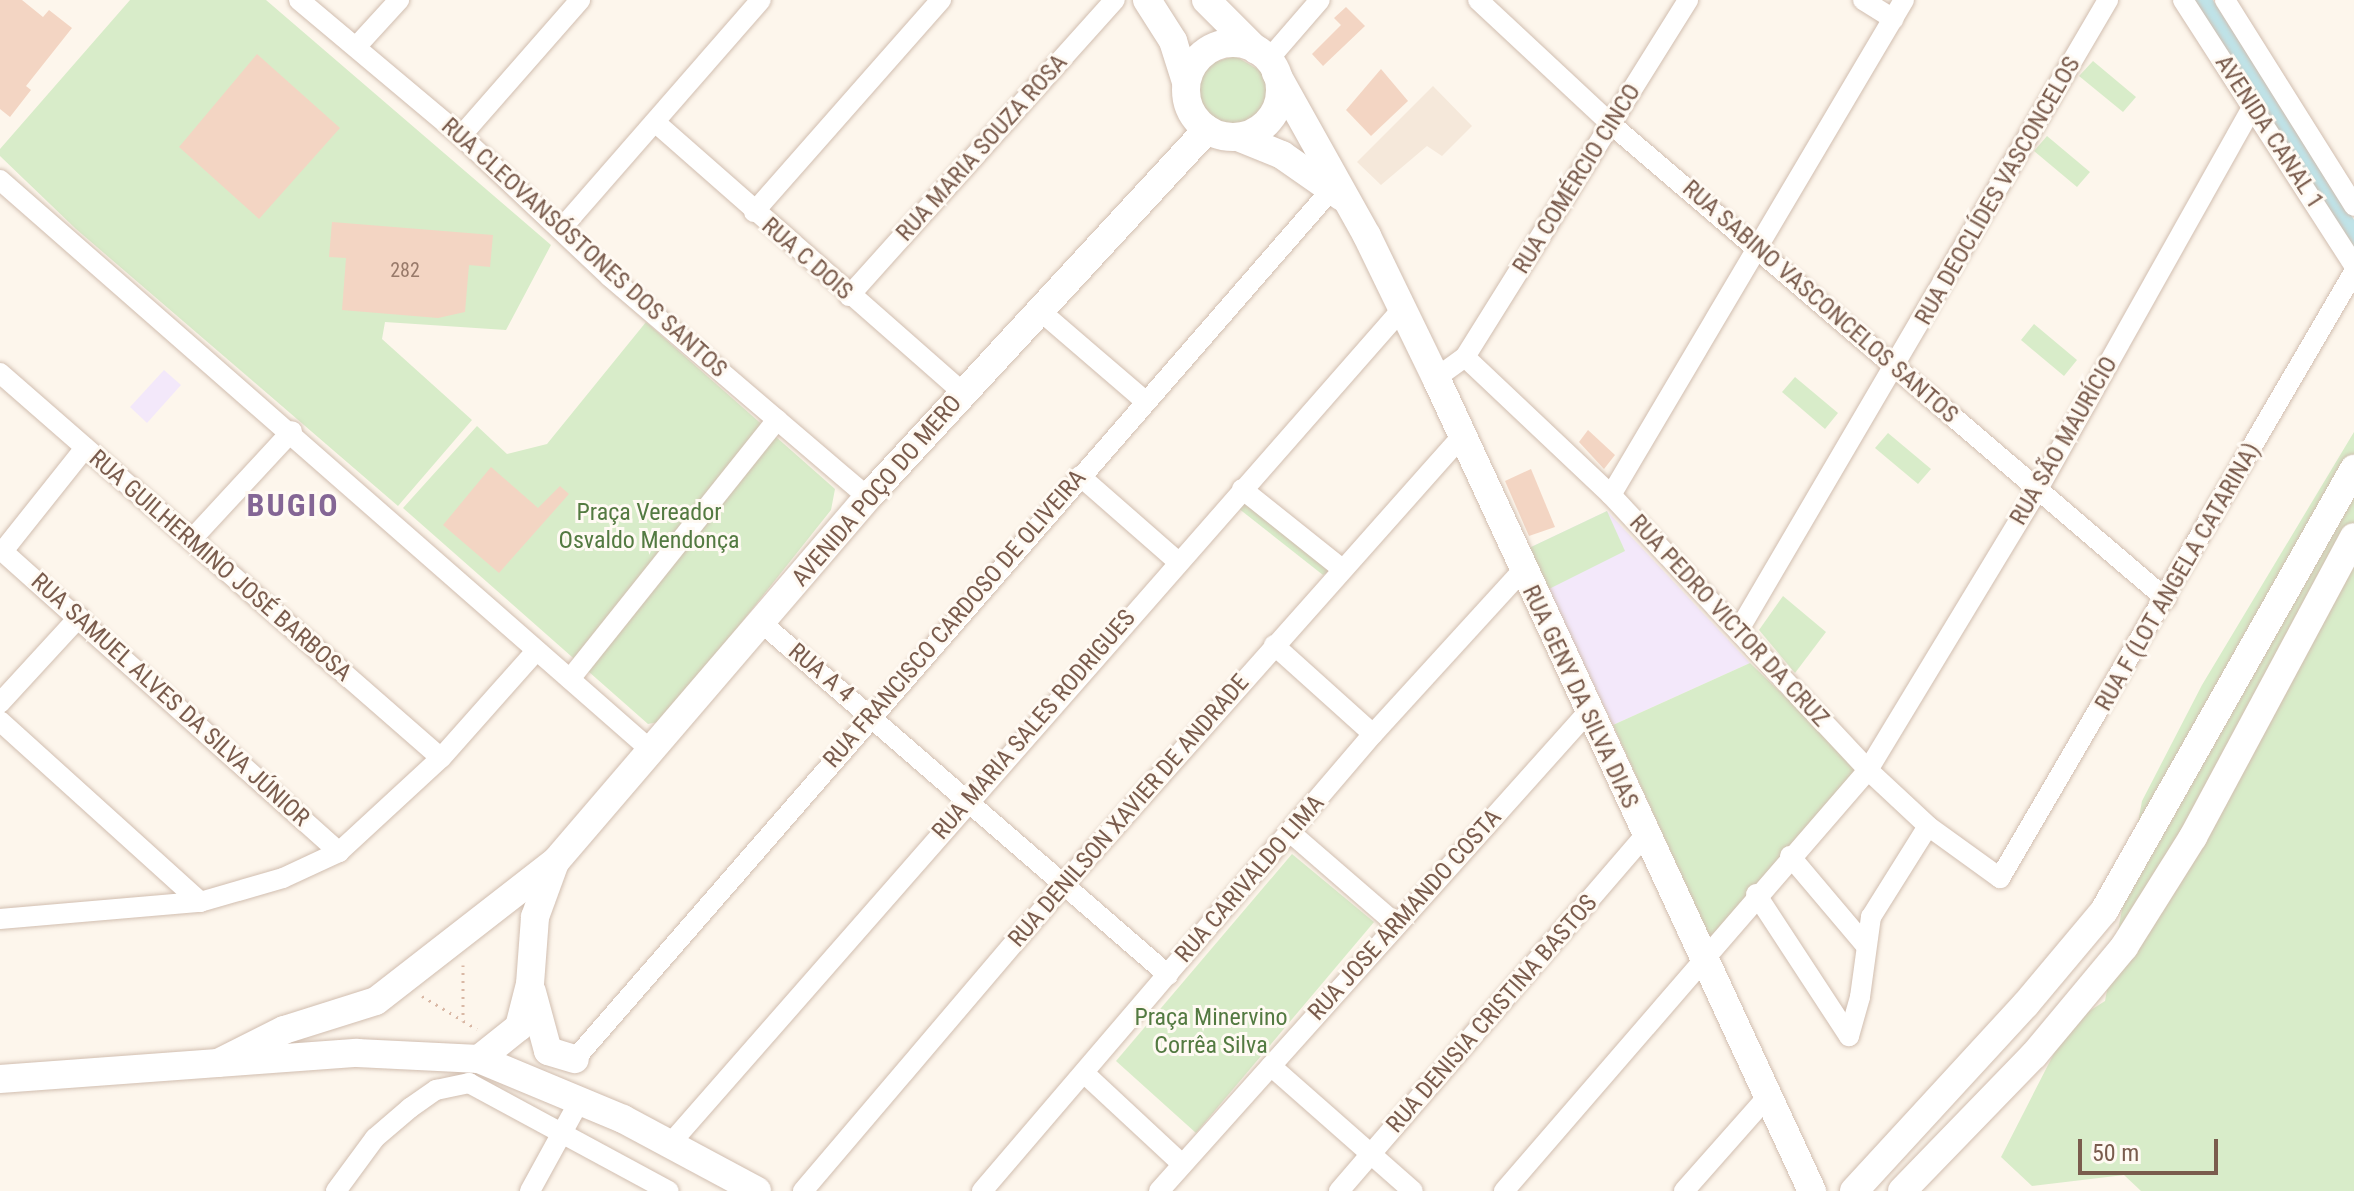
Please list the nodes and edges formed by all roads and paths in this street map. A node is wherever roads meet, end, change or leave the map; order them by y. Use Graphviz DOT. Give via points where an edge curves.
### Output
graph roads {
  1 [pos="299,0"];
  2 [pos="399,0"];
  3 [pos="580,0"];
  4 [pos="761,0"];
  5 [pos="941,0"];
  6 [pos="1115,0"];
  7 [pos="1147,0"];
  8 [pos="1206,0"];
  9 [pos="1320,0"];
  10 [pos="1478,0"];
  11 [pos="1688,0"];
  12 [pos="1863,0"];
  13 [pos="1904,0"];
  14 [pos="2108,0"];
  15 [pos="2183,0"];
  16 [pos="2225,0"];
  17 [pos="1893,19"];
  18 [pos="356,47"];
  19 [pos="1267,61"];
  20 [pos="1186,82"];
  21 [pos="2252,108"];
  22 [pos="655,122"];
  23 [pos="1612,125"];
  24 [pos="1207,130"];
  25 [pos="461,136"];
  26 [pos="1238,137"];
  27 [pos="0,180"];
  28 [pos="1339,191"];
  29 [pos="2354,206"];
  30 [pos="754,212"];
  31 [pos="561,229"];
  32 [pos="1756,244"];
  33 [pos="2354,265"];
  34 [pos="2354,272"];
  35 [pos="849,296"];
  36 [pos="1038,309"];
  37 [pos="1402,309"];
  38 [pos="1465,357"];
  39 [pos="1897,367"];
  40 [pos="0,373"];
  41 [pos="1436,378"];
  42 [pos="962,392"];
  43 [pos="1145,401"];
  44 [pos="777,420"];
  45 [pos="292,431"];
  46 [pos="1462,436"];
  47 [pos="85,448"];
  48 [pos="2354,469"];
  49 [pos="1080,476"];
  50 [pos="1242,489"];
  51 [pos="2038,489"];
  52 [pos="1611,495"];
  53 [pos="868,497"];
  54 [pos="2354,537"];
  55 [pos="192,539"];
  56 [pos="1,550"];
  57 [pos="1177,561"];
  58 [pos="1341,568"];
  59 [pos="1522,571"];
  60 [pos="2166,599"];
  61 [pos="79,617"];
  62 [pos="763,624"];
  63 [pos="1740,628"];
  64 [pos="1274,645"];
  65 [pos="536,651"];
  66 [pos="570,679"];
  67 [pos="0,703"];
  68 [pos="1588,712"];
  69 [pos="870,715"];
  70 [pos="0,721"];
  71 [pos="1373,734"];
  72 [pos="653,752"];
  73 [pos="441,758"];
  74 [pos="1868,770"];
  75 [pos="969,801"];
  76 [pos="1928,826"];
  77 [pos="1291,833"];
  78 [pos="1644,837"];
  79 [pos="339,852"];
  80 [pos="1790,856"];
  81 [pos="556,861"];
  82 [pos="1998,878"];
  83 [pos="1065,883"];
  84 [pos="1756,894"];
  85 [pos="200,902"];
  86 [pos="5,914"];
  87 [pos="1395,923"];
  88 [pos="1866,946"];
  89 [pos="463,956"];
  90 [pos="1702,958"];
  91 [pos="1168,975"];
  92 [pos="530,984"];
  93 [pos="463,1021"];
  94 [pos="575,1059"];
  95 [pos="218,1063"];
  96 [pos="1271,1066"];
  97 [pos="474,1071"];
  98 [pos="1084,1073"];
  99 [pos="0,1079"];
  100 [pos="1768,1096"];
  101 [pos="580,1100"];
  102 [pos="560,1134"];
  103 [pos="670,1144"];
  104 [pos="1371,1154"];
  105 [pos="1182,1164"];
  106 [pos="336,1191"];
  107 [pos="530,1191"];
  108 [pos="669,1191"];
  109 [pos="757,1191"];
  110 [pos="803,1191"];
  111 [pos="982,1191"];
  112 [pos="1159,1191"];
  113 [pos="1339,1191"];
  114 [pos="1413,1191"];
  115 [pos="1504,1191"];
  116 [pos="1684,1191"];
  117 [pos="1812,1191"];
  118 [pos="1854,1191"];
  119 [pos="1902,1191"];
  1 -- 18 [label="street, RUA CLEOVANSÓSTONES DOS SANTOS"];
  2 -- 18 [label="street"];
  3 -- 25 [label="street"];
  4 -- 22 [label="street"];
  5 -- 30 [label="street"];
  6 -- 35 [label="street, RUA MARIA SOUZA ROSA"];
  7 -- 20 [label="main road" via="1173,41"];
  8 -- 19 [label="main road, RUA GENY DA SILVA DIAS"];
  9 -- 19 [label="street"];
  10 -- 23 [label="street, RUA SABINO VASCONCELOS SANTOS"];
  11 -- 23 [label="street, RUA COMÉRCIO CINCO"];
  12 -- 17 [label="street"];
  13 -- 17 [label="street"];
  14 -- 39 [label="street, RUA DEOCLÍDES VASCONCELOS"];
  15 -- 21 [label="street, AVENIDA CANAL 1"];
  16 -- 29 [label="street, AVENIDA CANAL 1"];
  17 -- 32 [label="street"];
  18 -- 25 [label="street, RUA CLEOVANSÓSTONES DOS SANTOS"];
  19 -- 20 [label="main road" via="1242,44 1213,48 1191,68"];
  19 -- 26 [label="main road" via="1279,101 1273,115 1252,133"];
  19 -- 28 [label="main road, RUA GENY DA SILVA DIAS"];
  20 -- 24 [label="main road" via="1190,110"];
  21 -- 33 [label="street, AVENIDA CANAL 1"];
  21 -- 51 [label="street, RUA SÃO MAURÍCIO"];
  22 -- 30 [label="street, RUA C DOIS"];
  22 -- 31 [label="street"];
  23 -- 32 [label="street, RUA SABINO VASCONCELOS SANTOS"];
  23 -- 38 [label="street, RUA COMÉRCIO CINCO"];
  24 -- 26 [label="main road"];
  24 -- 36 [label="main road, AVENIDA POÇO DO MERO"];
  25 -- 31 [label="street, RUA CLEOVANSÓSTONES DOS SANTOS"];
  26 -- 28 [label="main road, RUA GENY DA SILVA DIAS" via="1282,155"];
  27 -- 45 [label="street"];
  28 -- 37 [label="main road, RUA GENY DA SILVA DIAS"];
  28 -- 43 [label="street, RUA FRANCISCO CARDOSO DE OLIVEIRA"];
  30 -- 35 [label="street, RUA C DOIS"];
  31 -- 44 [label="street, RUA CLEOVANSÓSTONES DOS SANTOS"];
  32 -- 39 [label="street, RUA SABINO VASCONCELOS SANTOS"];
  32 -- 52 [label="street"];
  34 -- 60 [label="street, RUA F (LOT ANGELA CATARINA)"];
  35 -- 42 [label="street, RUA C DOIS"];
  36 -- 42 [label="main road, AVENIDA POÇO DO MERO"];
  36 -- 43 [label="street"];
  37 -- 41 [label="main road, RUA GENY DA SILVA DIAS"];
  37 -- 50 [label="street, RUA MARIA SALES RODRIGUES"];
  38 -- 41 [label="street"];
  38 -- 52 [label="street, RUA PEDRO VICTOR DA CRUZ"];
  39 -- 51 [label="street, RUA SABINO VASCONCELOS SANTOS"];
  39 -- 63 [label="street, RUA DEOCLÍDES VASCONCELOS"];
  40 -- 47 [label="street, RUA GUILHERMINO JOSÉ BARBOSA"];
  41 -- 46 [label="main road, RUA GENY DA SILVA DIAS"];
  42 -- 53 [label="main road, AVENIDA POÇO DO MERO"];
  43 -- 49 [label="street, RUA FRANCISCO CARDOSO DE OLIVEIRA"];
  44 -- 53 [label="street, RUA CLEOVANSÓSTONES DOS SANTOS"];
  44 -- 66 [label="street"];
  45 -- 55 [label="street"];
  45 -- 65 [label="street"];
  46 -- 58 [label="street, RUA DENILSON XAVIER DE ANDRADE"];
  46 -- 59 [label="main road, RUA GENY DA SILVA DIAS"];
  47 -- 55 [label="street, RUA GUILHERMINO JOSÉ BARBOSA"];
  47 -- 56 [label="street"];
  48 -- 118 [label="main road" via="2104,911"];
  49 -- 57 [label="street"];
  49 -- 69 [label="street, RUA FRANCISCO CARDOSO DE OLIVEIRA"];
  50 -- 57 [label="street, RUA MARIA SALES RODRIGUES"];
  50 -- 58 [label="street"];
  51 -- 60 [label="street, RUA SABINO VASCONCELOS SANTOS"];
  51 -- 74 [label="street, RUA SÃO MAURÍCIO"];
  52 -- 63 [label="street, RUA PEDRO VICTOR DA CRUZ"];
  53 -- 62 [label="main road, AVENIDA POÇO DO MERO"];
  54 -- 119 [label="main road" via="2193,837 2124,947 2044,1045"];
  55 -- 73 [label="street, RUA GUILHERMINO JOSÉ BARBOSA"];
  56 -- 61 [label="street, RUA SAMUEL ALVES DA SILVA JÚNIOR"];
  57 -- 75 [label="street, RUA MARIA SALES RODRIGUES"];
  58 -- 64 [label="street, RUA DENILSON XAVIER DE ANDRADE"];
  59 -- 68 [label="main road, RUA GENY DA SILVA DIAS"];
  59 -- 71 [label="street, RUA CARIVALDO LIMA"];
  60 -- 82 [label="street, RUA F (LOT ANGELA CATARINA)"];
  61 -- 67 [label="street"];
  61 -- 79 [label="street, RUA SAMUEL ALVES DA SILVA JÚNIOR"];
  62 -- 69 [label="street, RUA A 4"];
  62 -- 72 [label="main road, AVENIDA POÇO DO MERO"];
  63 -- 74 [label="street, RUA PEDRO VICTOR DA CRUZ"];
  64 -- 71 [label="street"];
  64 -- 83 [label="street, RUA DENILSON XAVIER DE ANDRADE"];
  65 -- 66 [label="street"];
  65 -- 73 [label="street"];
  66 -- 72 [label="street"];
  68 -- 78 [label="main road, RUA GENY DA SILVA DIAS"];
  68 -- 87 [label="street, RUA JOSE ARMANDO COSTA"];
  69 -- 75 [label="street, RUA A 4"];
  69 -- 94 [label="street, RUA FRANCISCO CARDOSO DE OLIVEIRA"];
  70 -- 85 [label="street"];
  71 -- 77 [label="street, RUA CARIVALDO LIMA"];
  72 -- 81 [label="main road, AVENIDA POÇO DO MERO"];
  73 -- 79 [label="street"];
  74 -- 76 [label="street, RUA PEDRO VICTOR DA CRUZ"];
  74 -- 80 [label="street, RUA SÃO MAURÍCIO"];
  75 -- 83 [label="street, RUA A 4"];
  75 -- 103 [label="street, RUA MARIA SALES RODRIGUES"];
  76 -- 82 [label="street, RUA PEDRO VICTOR DA CRUZ"];
  76 -- 88 [label="street" via="1876,907"];
  77 -- 87 [label="street"];
  77 -- 91 [label="street, RUA CARIVALDO LIMA"];
  78 -- 90 [label="main road, RUA GENY DA SILVA DIAS"];
  78 -- 104 [label="street, RUA DENISIA CRISTINA BASTOS"];
  79 -- 85 [label="street" via="283,878"];
  80 -- 84 [label="street, RUA SÃO MAURÍCIO"];
  80 -- 88 [label="street"];
  81 -- 92 [label="main road, AVENIDA POÇO DO MERO" via="535,917"];
  81 -- 95 [label="main road, AVENIDA POÇO DO MERO" via="376,1001 284,1030"];
  83 -- 91 [label="street, RUA A 4"];
  83 -- 110 [label="street, RUA DENILSON XAVIER DE ANDRADE"];
  84 -- 88 [label="street" via="1849,1036"];
  84 -- 90 [label="street, RUA SÃO MAURÍCIO"];
  85 -- 86 [label="street"];
  87 -- 96 [label="street, RUA JOSE ARMANDO COSTA"];
  89 -- 93 [label="path"];
  90 -- 100 [label="main road, RUA GENY DA SILVA DIAS"];
  90 -- 115 [label="street, RUA SÃO MAURÍCIO"];
  91 -- 98 [label="street, RUA CARIVALDO LIMA"];
  92 -- 94 [label="main road" via="548,1051"];
  92 -- 97 [label="main road, AVENIDA POÇO DO MERO" via="519,1027"];
  95 -- 97 [label="main road, AVENIDA POÇO DO MERO" via="357,1053"];
  95 -- 99 [label="main road, AVENIDA POÇO DO MERO"];
  96 -- 104 [label="street"];
  96 -- 105 [label="street, RUA JOSE ARMANDO COSTA"];
  97 -- 101 [label="main road"];
  97 -- 102 [label="street"];
  97 -- 106 [label="street" via="417,1102 375,1138"];
  98 -- 105 [label="street"];
  98 -- 111 [label="street, RUA CARIVALDO LIMA"];
  100 -- 116 [label="street"];
  100 -- 117 [label="main road, RUA GENY DA SILVA DIAS"];
  101 -- 102 [label="street"];
  101 -- 103 [label="main road"];
  102 -- 107 [label="street"];
  102 -- 108 [label="street"];
  103 -- 109 [label="main road"];
  104 -- 113 [label="street, RUA DENISIA CRISTINA BASTOS"];
  104 -- 114 [label="street"];
  105 -- 112 [label="street, RUA JOSE ARMANDO COSTA"];
}
